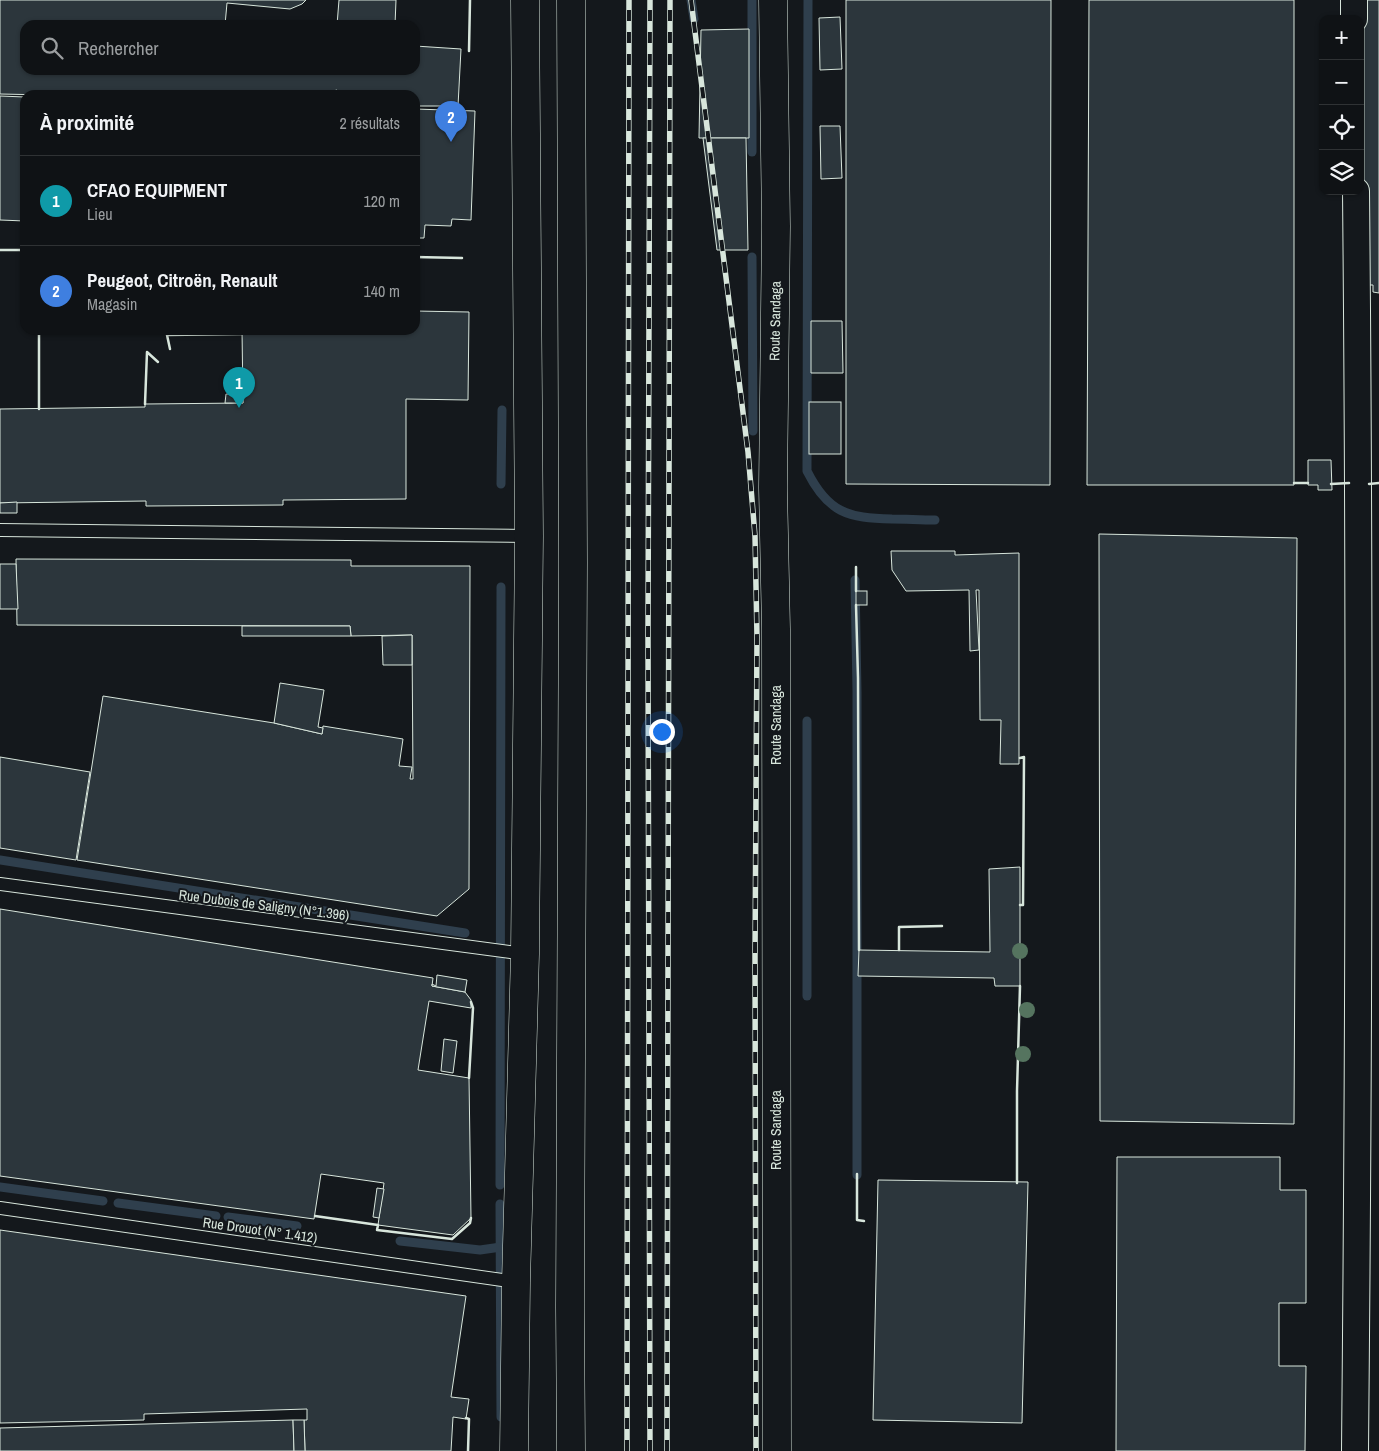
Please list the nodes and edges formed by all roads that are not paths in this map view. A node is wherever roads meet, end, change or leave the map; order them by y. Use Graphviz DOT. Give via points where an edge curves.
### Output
graph roads {
  1 [pos="525,0"];
  2 [pos="571,0"];
  3 [pos="773,0"];
  4 [pos="1354,0"];
  5 [pos="1354,15"];
  6 [pos="1356,195"];
  7 [pos="0,530"];
  8 [pos="529,536"];
  9 [pos="0,884"];
  10 [pos="524,954"];
  11 [pos="0,1208"];
  12 [pos="516,1282"];
  13 [pos="514,1451"];
  14 [pos="571,1451"];
  15 [pos="777,1451"];
  16 [pos="1356,1451"];
  1 -- 8 [label="main road"];
  2 -- 14 [label="main road"];
  3 -- 15 [label="main road, Route Sandaga"];
  4 -- 5 [label="street"];
  6 -- 16 [label="street" via="1359,493"];
  7 -- 8 [label="lane"];
  8 -- 10 [label="main road"];
  9 -- 10 [label="lane, Rue Dubois de Saligny (N°1.396)"];
  10 -- 12 [label="main road"];
  11 -- 12 [label="lane, Rue Drouot (N° 1.412)"];
  12 -- 13 [label="main road"];
}
